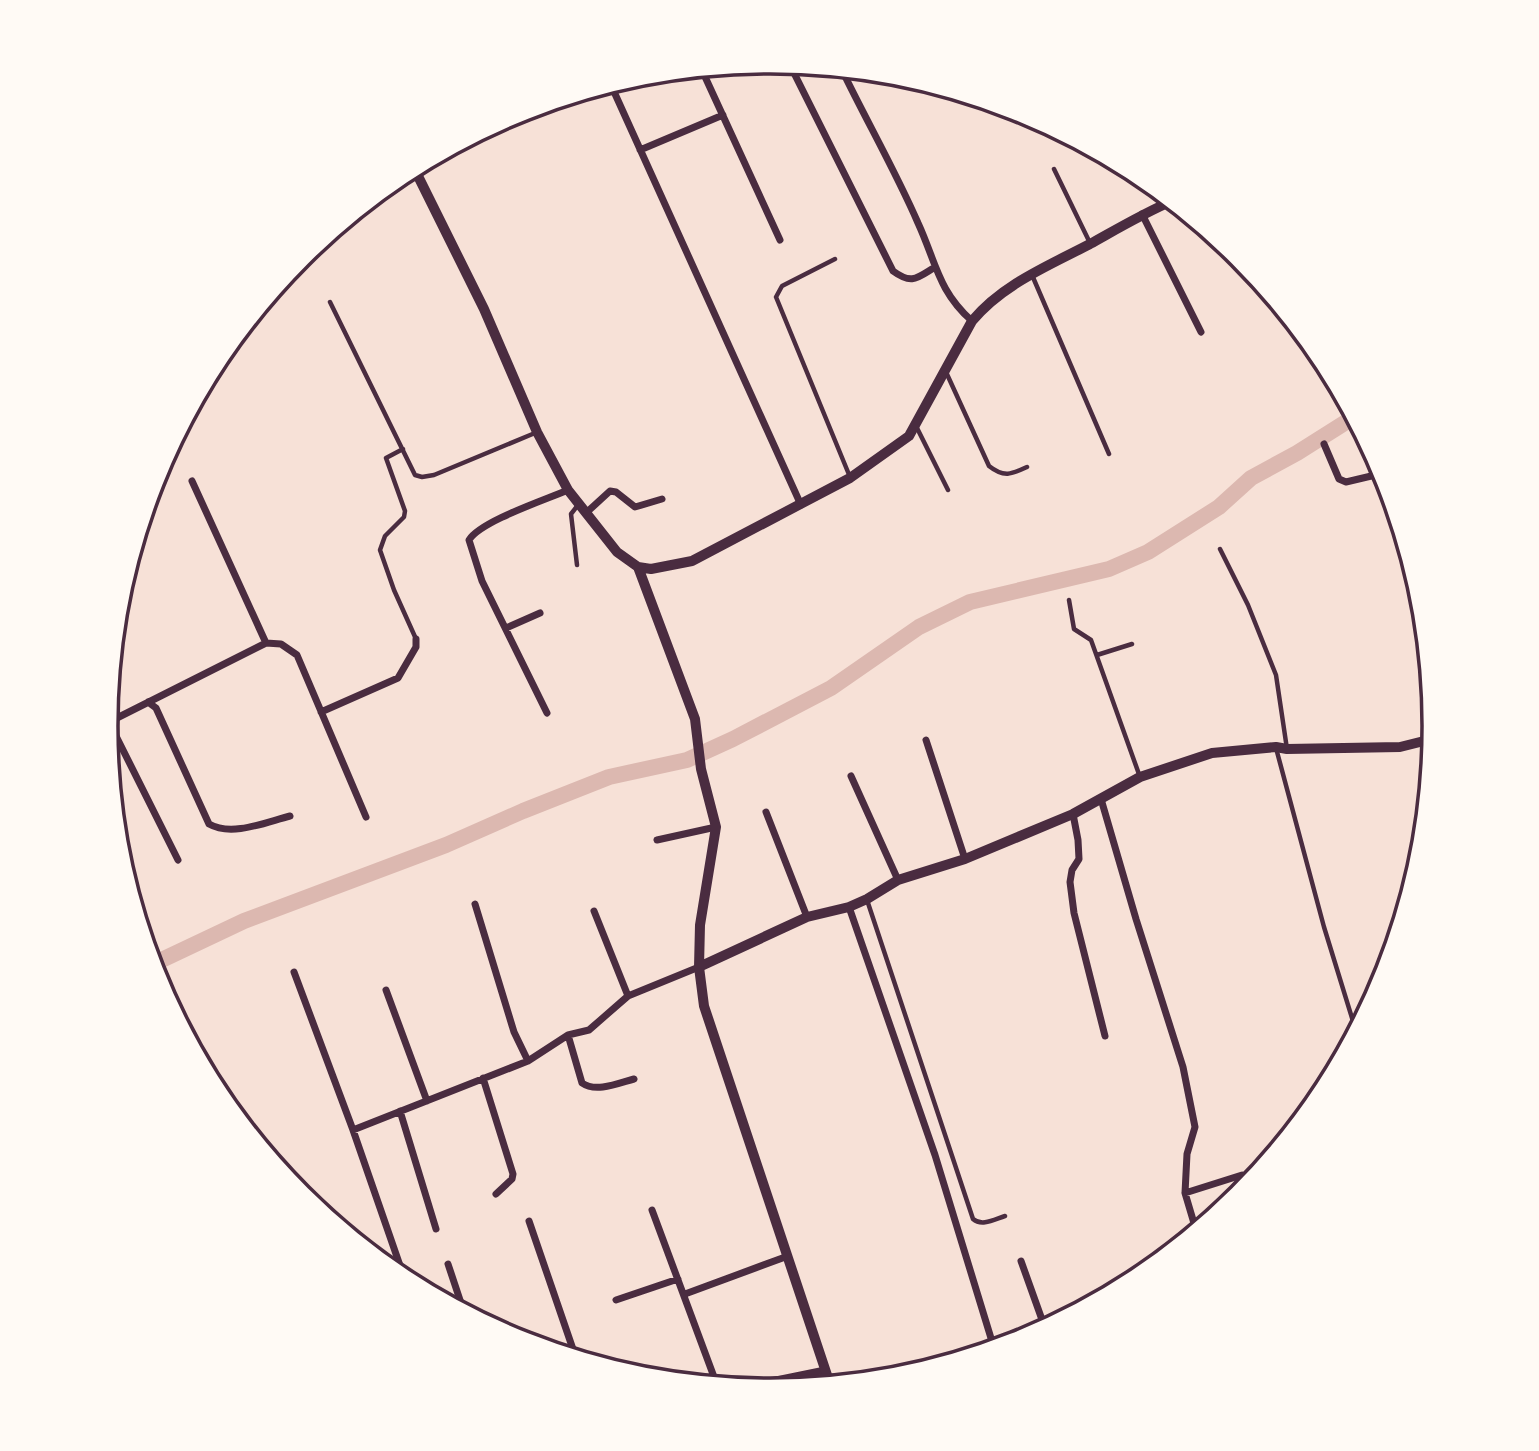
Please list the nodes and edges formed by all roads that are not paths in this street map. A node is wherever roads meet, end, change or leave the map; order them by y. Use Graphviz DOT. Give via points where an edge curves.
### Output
graph roads {
  1 [pos="795,75"];
  2 [pos="705,77"];
  3 [pos="846,78"];
  4 [pos="614,93"];
  5 [pos="723,115"];
  6 [pos="640,150"];
  7 [pos="1054,169"];
  8 [pos="418,176"];
  9 [pos="1162,205"];
  10 [pos="1142,214"];
  11 [pos="780,240"];
  12 [pos="1090,243"];
  13 [pos="835,260"];
  14 [pos="935,267"];
  15 [pos="1032,274"];
  16 [pos="330,302"];
  17 [pos="972,321"];
  18 [pos="1201,332"];
  19 [pos="946,372"];
  20 [pos="916,425"];
  21 [pos="537,432"];
  22 [pos="1324,443"];
  23 [pos="402,449"];
  24 [pos="1109,454"];
  25 [pos="1027,467"];
  26 [pos="1372,476"];
  27 [pos="850,478"];
  28 [pos="192,481"];
  29 [pos="568,490"];
  30 [pos="948,490"];
  31 [pos="662,499"];
  32 [pos="801,505"];
  33 [pos="582,508"];
  34 [pos="1220,549"];
  35 [pos="577,565"];
  36 [pos="638,567"];
  37 [pos="1069,600"];
  38 [pos="540,613"];
  39 [pos="506,628"];
  40 [pos="416,639"];
  41 [pos="266,643"];
  42 [pos="1132,644"];
  43 [pos="1097,655"];
  44 [pos="148,702"];
  45 [pos="321,712"];
  46 [pos="547,713"];
  47 [pos="117,718"];
  48 [pos="926,740"];
  49 [pos="1421,742"];
  50 [pos="118,744"];
  51 [pos="1281,748"];
  52 [pos="851,776"];
  53 [pos="1140,777"];
  54 [pos="1101,799"];
  55 [pos="766,812"];
  56 [pos="1073,814"];
  57 [pos="290,816"];
  58 [pos="366,817"];
  59 [pos="716,827"];
  60 [pos="657,840"];
  61 [pos="964,859"];
  62 [pos="178,860"];
  63 [pos="898,880"];
  64 [pos="867,899"];
  65 [pos="475,904"];
  66 [pos="849,907"];
  67 [pos="594,911"];
  68 [pos="807,917"];
  69 [pos="699,967"];
  70 [pos="293,972"];
  71 [pos="386,990"];
  72 [pos="628,996"];
  73 [pos="1352,1018"];
  74 [pos="568,1035"];
  75 [pos="1105,1035"];
  76 [pos="528,1061"];
  77 [pos="483,1078"];
  78 [pos="634,1079"];
  79 [pos="427,1101"];
  80 [pos="400,1111"];
  81 [pos="353,1130"];
  82 [pos="1242,1175"];
  83 [pos="1185,1193"];
  84 [pos="496,1194"];
  85 [pos="652,1210"];
  86 [pos="1005,1216"];
  87 [pos="529,1221"];
  88 [pos="1193,1221"];
  89 [pos="436,1229"];
  90 [pos="788,1256"];
  91 [pos="1021,1261"];
  92 [pos="399,1262"];
  93 [pos="448,1264"];
  94 [pos="678,1279"];
  95 [pos="685,1294"];
  96 [pos="460,1299"];
  97 [pos="616,1300"];
  98 [pos="1041,1318"];
  99 [pos="991,1338"];
  100 [pos="572,1347"];
  101 [pos="825,1370"];
  102 [pos="713,1375"];
  103 [pos="827,1375"];
  104 [pos="797,1377"];
  1 -- 14 [label="street" via="893,271 910,280"];
  2 -- 5 [label="street"];
  3 -- 14 [label="street" via="919,223"];
  4 -- 6 [label="street"];
  5 -- 6 [label="street"];
  5 -- 11 [label="street"];
  6 -- 32 [label="street"];
  7 -- 12 [label="lane"];
  8 -- 21 [label="street" via="484,309"];
  9 -- 10 [label="street"];
  10 -- 12 [label="street"];
  10 -- 18 [label="street"];
  12 -- 15 [label="street"];
  13 -- 27 [label="lane" via="782,286 776,297"];
  14 -- 17 [label="street" via="943,288"];
  15 -- 17 [label="street" via="1011,285"];
  15 -- 24 [label="lane"];
  16 -- 23 [label="lane"];
  17 -- 19 [label="street"];
  19 -- 20 [label="street"];
  19 -- 25 [label="lane" via="989,466 1002,475"];
  20 -- 27 [label="street" via="909,436"];
  20 -- 30 [label="lane"];
  21 -- 23 [label="lane" via="422,477 415,475"];
  21 -- 29 [label="street"];
  22 -- 26 [label="street" via="1339,479 1346,482"];
  23 -- 40 [label="lane" via="386,458 404,517 385,536 380,550"];
  27 -- 32 [label="street"];
  28 -- 41 [label="street"];
  29 -- 33 [label="street"];
  29 -- 39 [label="street" via="488,525 469,540 482,582"];
  31 -- 33 [label="street" via="635,507 610,491"];
  32 -- 36 [label="street" via="692,561"];
  33 -- 35 [label="lane" via="571,514"];
  33 -- 36 [label="street" via="617,552"];
  34 -- 51 [label="lane" via="1276,675"];
  36 -- 59 [label="street" via="695,719 701,769"];
  37 -- 43 [label="lane" via="1074,629 1091,640"];
  38 -- 39 [label="street"];
  39 -- 46 [label="street"];
  40 -- 45 [label="street" via="398,678"];
  41 -- 44 [label="street"];
  41 -- 45 [label="street" via="281,644 297,655"];
  42 -- 43 [label="lane"];
  43 -- 53 [label="lane"];
  44 -- 47 [label="street"];
  44 -- 57 [label="street" via="156,708 209,824 230,830"];
  45 -- 58 [label="street"];
  48 -- 61 [label="street"];
  49 -- 51 [label="street" via="1400,747"];
  50 -- 62 [label="street"];
  51 -- 53 [label="street" via="1212,753"];
  51 -- 73 [label="lane" via="1324,927"];
  52 -- 63 [label="street"];
  53 -- 54 [label="street"];
  54 -- 56 [label="street"];
  54 -- 83 [label="street" via="1183,1067 1195,1127 1187,1154"];
  55 -- 68 [label="street"];
  56 -- 61 [label="street"];
  56 -- 75 [label="street" via="1079,859 1070,883 1074,913"];
  59 -- 60 [label="street"];
  59 -- 69 [label="street" via="700,925"];
  61 -- 63 [label="street"];
  63 -- 64 [label="street"];
  64 -- 66 [label="street"];
  64 -- 86 [label="lane" via="973,1219 983,1223"];
  65 -- 76 [label="street" via="514,1032"];
  66 -- 68 [label="street"];
  66 -- 99 [label="street" via="935,1155"];
  67 -- 72 [label="street"];
  68 -- 69 [label="street"];
  69 -- 72 [label="street"];
  69 -- 90 [label="street" via="705,1006"];
  70 -- 81 [label="street"];
  71 -- 79 [label="street"];
  72 -- 74 [label="street" via="589,1030"];
  74 -- 76 [label="street"];
  74 -- 78 [label="street" via="586,1086"];
  76 -- 77 [label="street"];
  77 -- 79 [label="street"];
  77 -- 84 [label="street" via="513,1174"];
  79 -- 80 [label="street"];
  80 -- 81 [label="street"];
  80 -- 89 [label="street"];
  81 -- 92 [label="street"];
  82 -- 83 [label="street"];
  83 -- 88 [label="street"];
  85 -- 94 [label="street"];
  87 -- 100 [label="street"];
  90 -- 95 [label="street"];
  90 -- 101 [label="street"];
  91 -- 98 [label="street"];
  93 -- 96 [label="street"];
  94 -- 95 [label="street"];
  94 -- 97 [label="street"];
  95 -- 102 [label="street"];
  101 -- 103 [label="street"];
  101 -- 104 [label="street"];
}
